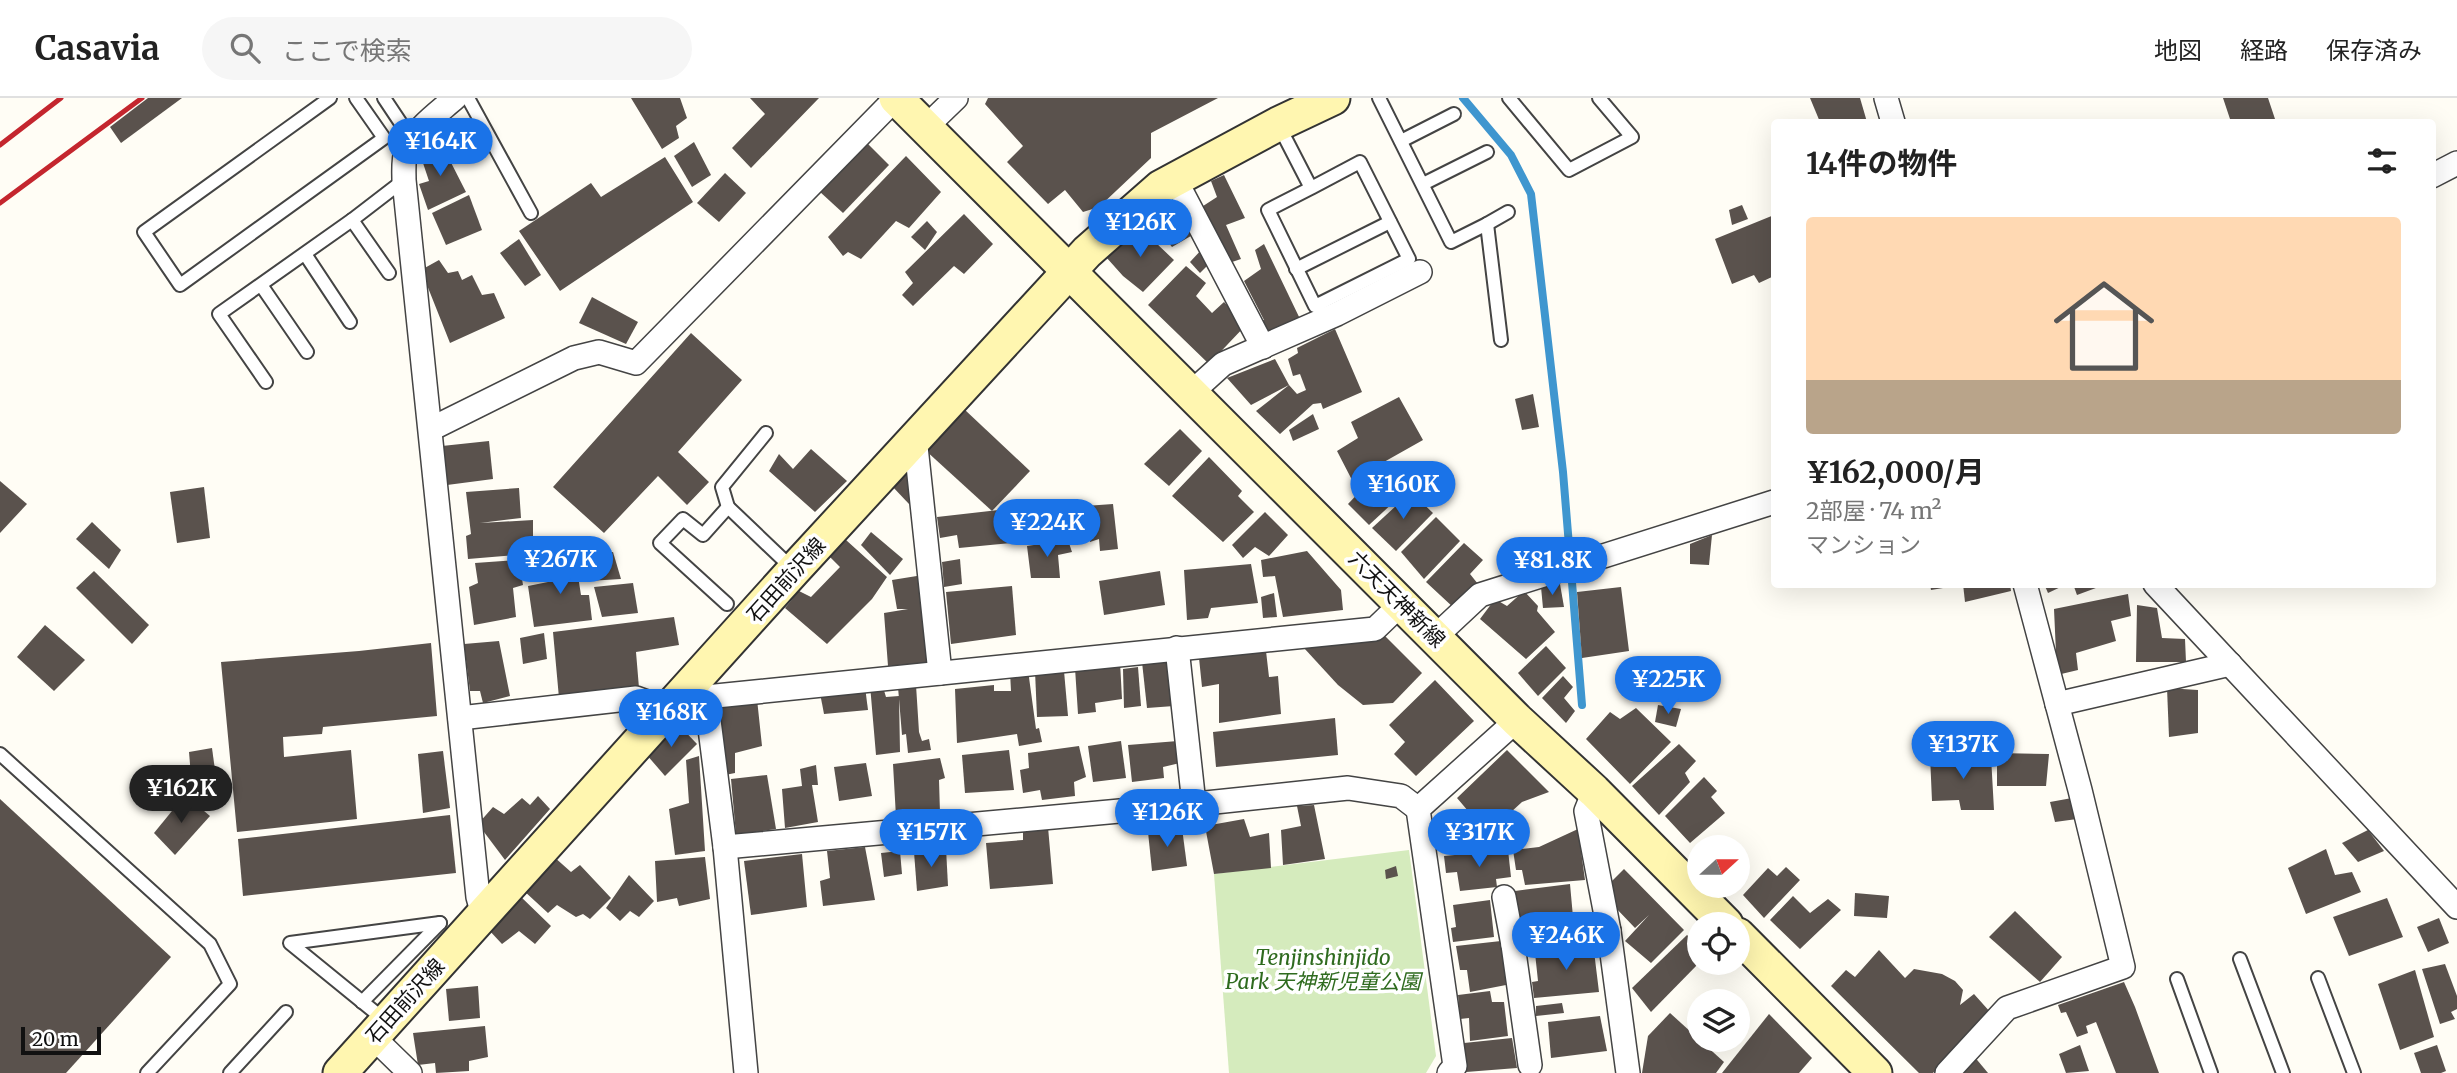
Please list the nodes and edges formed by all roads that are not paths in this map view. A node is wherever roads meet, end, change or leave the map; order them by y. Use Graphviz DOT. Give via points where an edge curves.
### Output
graph roads {
  1 [pos="330,98"];
  2 [pos="356,98"];
  3 [pos="384,98"];
  4 [pos="455,98"];
  5 [pos="468,98"];
  6 [pos="896,98"];
  7 [pos="956,98"];
  8 [pos="1379,98"];
  9 [pos="1509,98"];
  10 [pos="1599,98"];
  11 [pos="1886,98"];
  12 [pos="1316,102"];
  13 [pos="1454,114"];
  14 [pos="1892,119"];
  15 [pos="1278,124"];
  16 [pos="926,127"];
  17 [pos="412,140"];
  18 [pos="1401,141"];
  19 [pos="1487,152"];
  20 [pos="2457,163"];
  21 [pos="2436,174"];
  22 [pos="1175,179"];
  23 [pos="404,180"];
  24 [pos="1423,184"];
  25 [pos="1311,188"];
  26 [pos="1508,212"];
  27 [pos="531,213"];
  28 [pos="352,220"];
  29 [pos="1390,222"];
  30 [pos="1487,224"];
  31 [pos="305,254"];
  32 [pos="1296,269"];
  33 [pos="1069,272"];
  34 [pos="1420,272"];
  35 [pos="389,274"];
  36 [pos="261,285"];
  37 [pos="350,322"];
  38 [pos="1501,340"];
  39 [pos="1263,346"];
  40 [pos="307,352"];
  41 [pos="266,382"];
  42 [pos="1191,393"];
  43 [pos="430,429"];
  44 [pos="766,433"];
  45 [pos="915,438"];
  46 [pos="1771,503"];
  47 [pos="728,507"];
  48 [pos="794,570"];
  49 [pos="2026,588"];
  50 [pos="2159,588"];
  51 [pos="727,604"];
  52 [pos="1401,604"];
  53 [pos="1435,637"];
  54 [pos="1177,648"];
  55 [pos="2230,664"];
  56 [pos="940,673"];
  57 [pos="688,698"];
  58 [pos="2057,704"];
  59 [pos="460,718"];
  60 [pos="1517,720"];
  61 [pos="0,754"];
  62 [pos="1594,791"];
  63 [pos="1194,804"];
  64 [pos="1418,809"];
  65 [pos="725,847"];
  66 [pos="1504,897"];
  67 [pos="2457,907"];
  68 [pos="1715,912"];
  69 [pos="483,915"];
  70 [pos="1609,931"];
  71 [pos="1513,945"];
  72 [pos="1750,947"];
  73 [pos="2240,960"];
  74 [pos="2318,978"];
  75 [pos="2177,979"];
  76 [pos="286,1012"];
  77 [pos="374,1020"];
  78 [pos="1530,1065"];
  79 [pos="147,1073"];
  80 [pos="230,1073"];
  81 [pos="340,1073"];
  82 [pos="410,1073"];
  83 [pos="746,1073"];
  84 [pos="1449,1073"];
  85 [pos="1628,1073"];
  86 [pos="1875,1073"];
  87 [pos="1947,1073"];
  88 [pos="2211,1073"];
  89 [pos="2283,1073"];
  90 [pos="2354,1073"];
  1 -- 2 [label="lane" via="144,232 180,285 384,138"];
  3 -- 17 [label="lane"];
  4 -- 17 [label="street"];
  5 -- 27 [label="lane"];
  6 -- 16 [label="main road"];
  6 -- 43 [label="street" via="636,363 598,352 574,358"];
  7 -- 16 [label="street"];
  8 -- 18 [label="lane"];
  9 -- 10 [label="lane" via="1569,170 1632,137"];
  11 -- 14 [label="street"];
  12 -- 15 [label="main road, 石田前沢線"];
  13 -- 18 [label="lane"];
  15 -- 22 [label="main road, 石田前沢線"];
  15 -- 25 [label="lane"];
  16 -- 33 [label="main road"];
  17 -- 23 [label="street"];
  18 -- 24 [label="lane"];
  19 -- 24 [label="lane"];
  20 -- 21 [label="street"];
  22 -- 33 [label="main road, 石田前沢線"];
  22 -- 39 [label="street"];
  23 -- 28 [label="lane"];
  23 -- 43 [label="street"];
  24 -- 30 [label="lane" via="1451,242"];
  25 -- 29 [label="lane" via="1360,162"];
  25 -- 32 [label="lane" via="1268,210"];
  26 -- 30 [label="lane"];
  28 -- 31 [label="lane"];
  28 -- 35 [label="lane"];
  29 -- 32 [label="lane"];
  29 -- 32 [label="lane" via="1409,259 1315,306"];
  30 -- 38 [label="lane"];
  31 -- 36 [label="lane"];
  31 -- 37 [label="lane"];
  33 -- 42 [label="main road, 六天天神新線"];
  33 -- 45 [label="main road, 石田前沢線"];
  34 -- 39 [label="street"];
  36 -- 40 [label="lane"];
  36 -- 41 [label="lane" via="219,314"];
  39 -- 42 [label="street" via="1223,365"];
  42 -- 52 [label="main road, 六天天神新線"];
  43 -- 59 [label="street"];
  44 -- 47 [label="lane" via="722,487"];
  45 -- 48 [label="main road, 石田前沢線"];
  45 -- 56 [label="street"];
  46 -- 53 [label="street" via="1480,595"];
  47 -- 48 [label="lane"];
  47 -- 51 [label="lane" via="703,535 683,519 660,543"];
  48 -- 57 [label="main road, 石田前沢線"];
  49 -- 58 [label="street"];
  50 -- 55 [label="street"];
  52 -- 53 [label="main road, 六天天神新線"];
  52 -- 54 [label="street" via="1375,629"];
  53 -- 60 [label="main road, 六天天神新線"];
  54 -- 56 [label="street"];
  54 -- 63 [label="street"];
  55 -- 58 [label="street"];
  55 -- 67 [label="street"];
  56 -- 57 [label="street"];
  57 -- 59 [label="street" via="636,698"];
  57 -- 65 [label="street"];
  57 -- 69 [label="main road, 石田前沢線"];
  58 -- 87 [label="street" via="2123,967 2007,1008"];
  59 -- 69 [label="street"];
  60 -- 62 [label="main road, 六天天神新線"];
  60 -- 64 [label="street"];
  61 -- 79 [label="lane" via="210,944 230,984"];
  62 -- 68 [label="main road, 六天天神新線"];
  62 -- 70 [label="street" via="1586,811"];
  63 -- 64 [label="street" via="1348,788 1401,796"];
  63 -- 65 [label="street"];
  64 -- 84 [label="street" via="1455,1066"];
  65 -- 83 [label="street"];
  66 -- 71 [label="street"];
  69 -- 77 [label="main road, 石田前沢線"];
  70 -- 71 [label="street"];
  70 -- 85 [label="street"];
  71 -- 78 [label="street"];
  72 -- 86 [label="main road"];
  73 -- 89 [label="lane"];
  74 -- 90 [label="lane"];
  75 -- 88 [label="lane"];
  76 -- 80 [label="lane"];
  77 -- 77 [label="lane" via="290,943 440,923 381,982"];
  77 -- 81 [label="main road, 石田前沢線"];
  77 -- 82 [label="street"];
}
